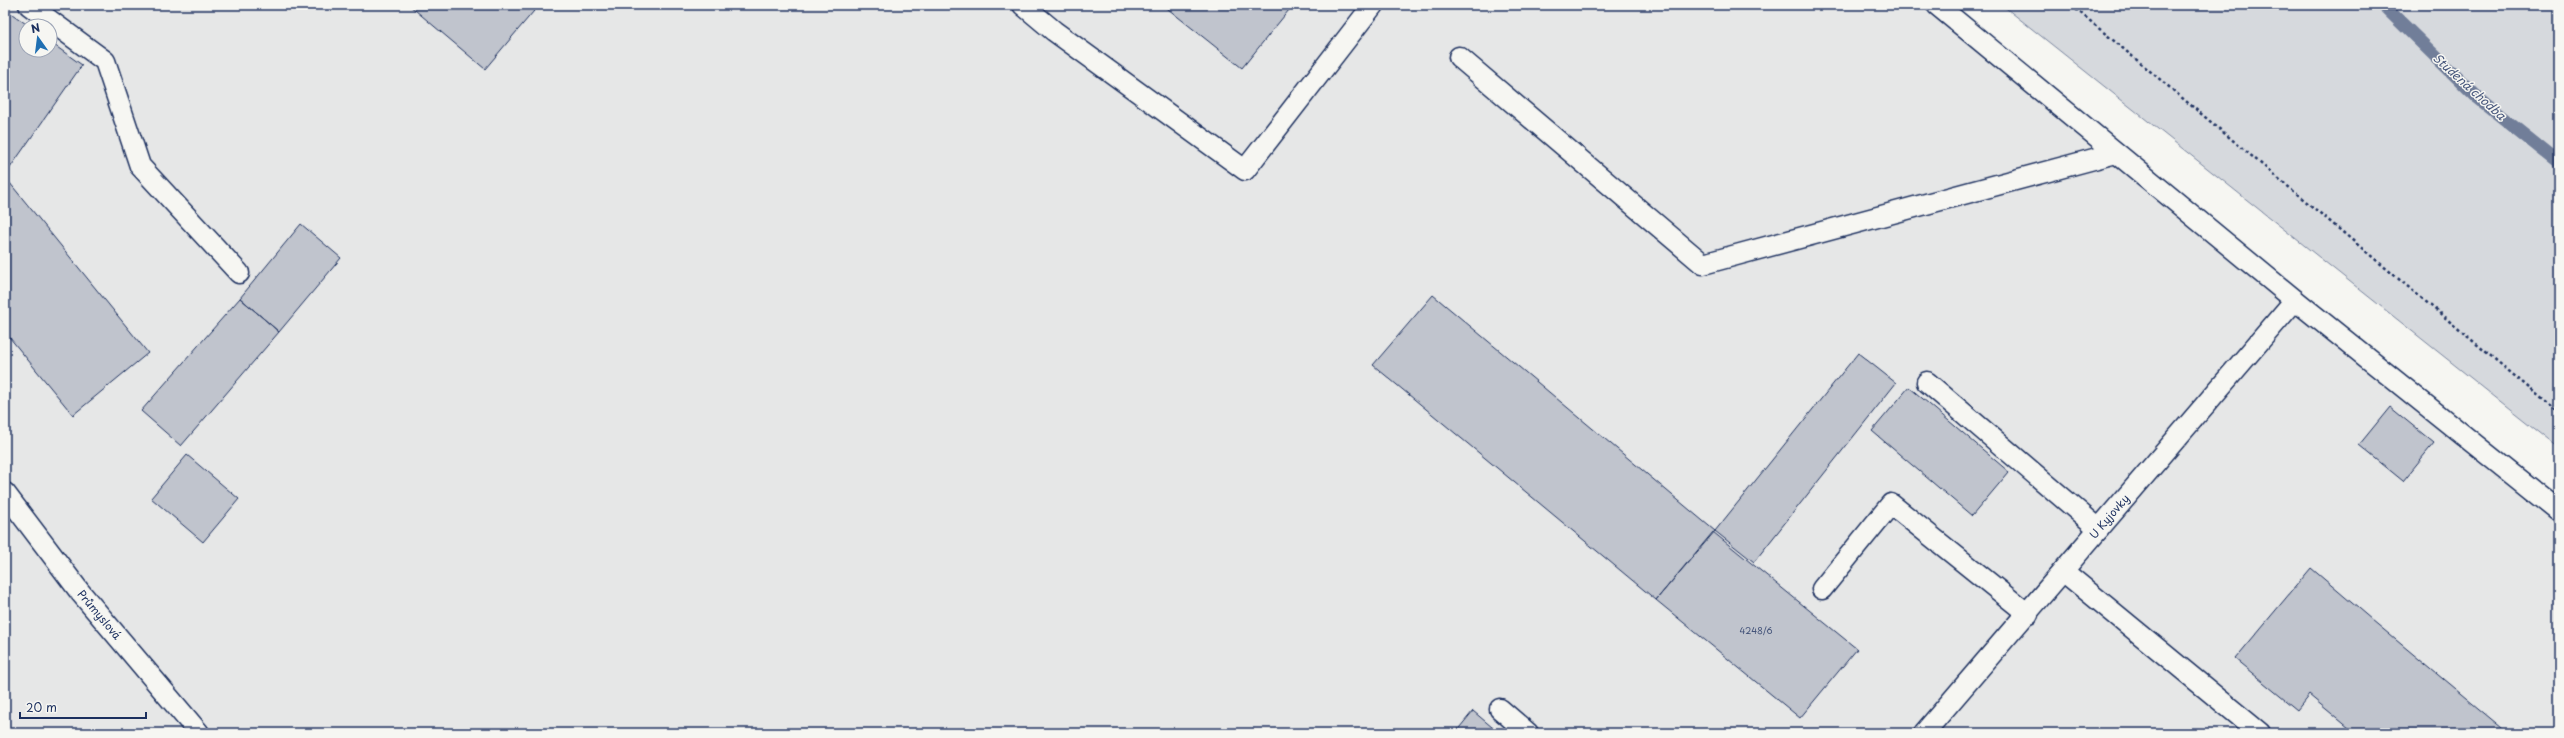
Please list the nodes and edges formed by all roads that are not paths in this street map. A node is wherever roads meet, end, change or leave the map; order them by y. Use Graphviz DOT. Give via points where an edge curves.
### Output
graph roads {
  1 [pos="29,5"];
  2 [pos="1023,5"];
  3 [pos="1373,5"];
  4 [pos="1937,5"];
  5 [pos="1459,57"];
  6 [pos="2116,153"];
  7 [pos="239,273"];
  8 [pos="2296,300"];
  9 [pos="1927,382"];
  10 [pos="5,493"];
  11 [pos="2559,512"];
  12 [pos="2099,529"];
  13 [pos="2063,571"];
  14 [pos="1822,589"];
  15 [pos="2028,614"];
  16 [pos="1500,709"];
  17 [pos="199,733"];
  18 [pos="1528,733"];
  19 [pos="1924,733"];
  20 [pos="2260,733"];
  1 -- 7 [label="lane" via="105,61 140,166"];
  2 -- 3 [label="lane" via="1054,31 1245,170"];
  4 -- 6 [label="lane"];
  5 -- 6 [label="lane" via="1703,264"];
  6 -- 8 [label="lane"];
  8 -- 11 [label="lane"];
  8 -- 12 [label="lane, U Kyjovky"];
  9 -- 12 [label="lane"];
  10 -- 17 [label="lane, Průmyslová" via="80,592"];
  12 -- 13 [label="lane, U Kyjovky"];
  13 -- 15 [label="lane, U Kyjovky"];
  13 -- 20 [label="lane"];
  14 -- 15 [label="lane" via="1891,504"];
  15 -- 19 [label="lane, U Kyjovky"];
  16 -- 18 [label="lane"];
}
